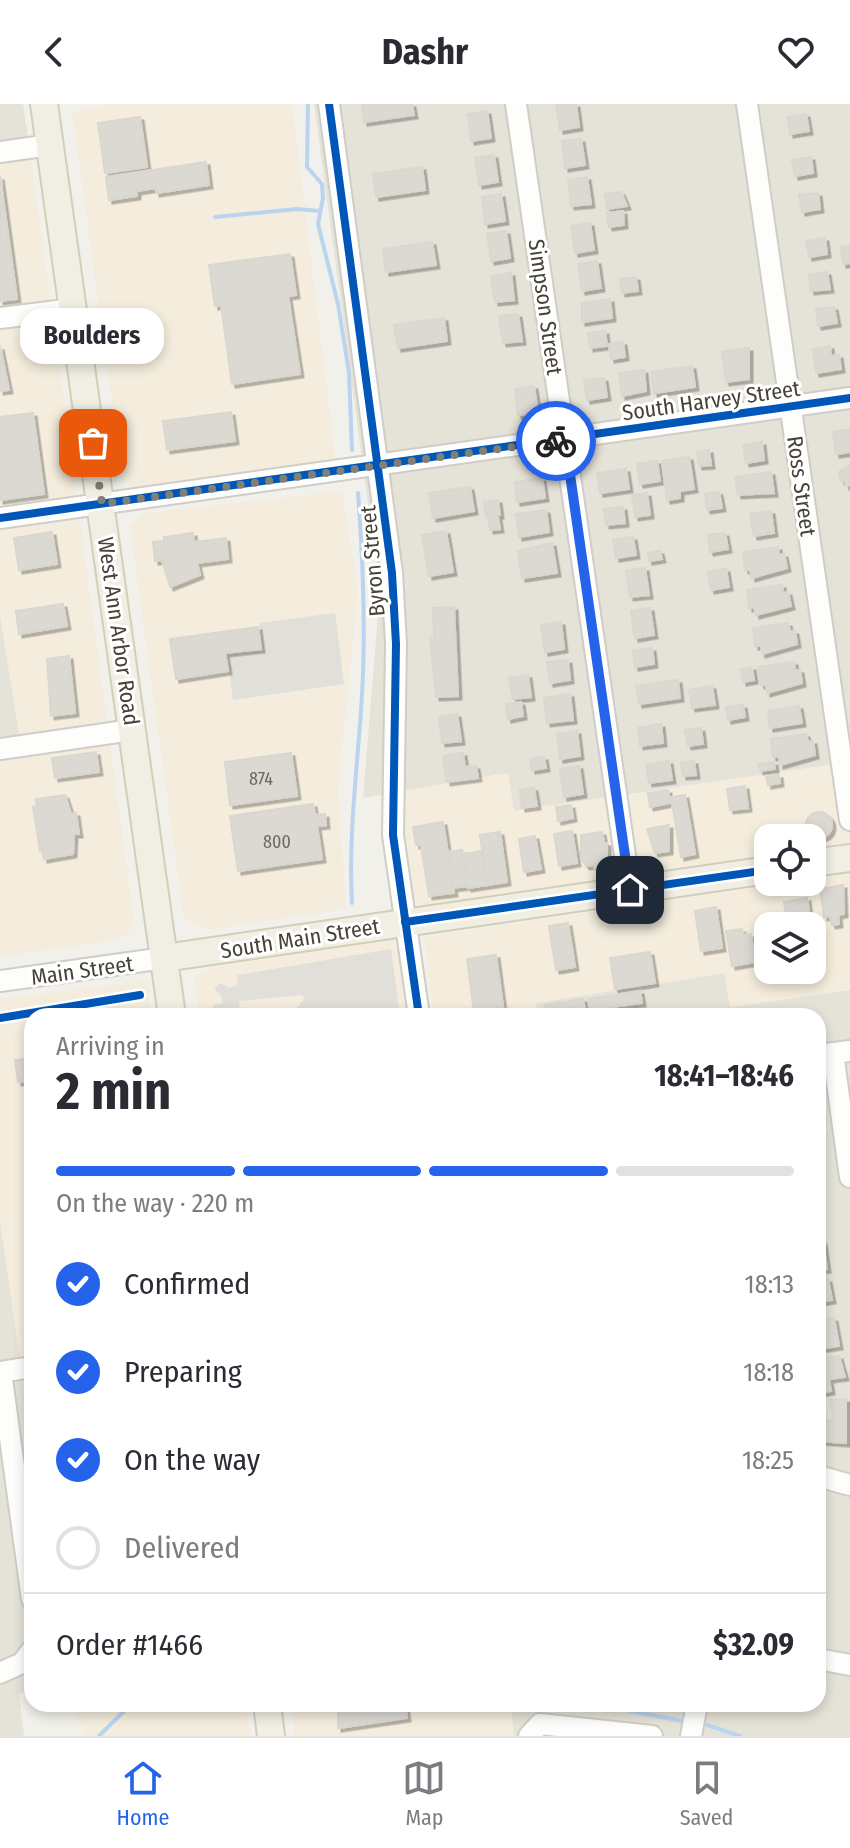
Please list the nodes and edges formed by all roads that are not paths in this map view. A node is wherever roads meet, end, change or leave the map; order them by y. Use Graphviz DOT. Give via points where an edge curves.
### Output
graph roads {
  1 [pos="44,104"];
  2 [pos="329,104"];
  3 [pos="516,104"];
  4 [pos="747,104"];
  5 [pos="50,145"];
  6 [pos="0,152"];
  7 [pos="73,309"];
  8 [pos="0,318"];
  9 [pos="850,398"];
  10 [pos="790,407"];
  11 [pos="565,440"];
  12 [pos="380,466"];
  13 [pos="102,504"];
  14 [pos="0,518"];
  15 [pos="132,730"];
  16 [pos="0,749"];
  17 [pos="850,820"];
  18 [pos="850,858"];
  19 [pos="826,861"];
  20 [pos="754,872"];
  21 [pos="630,890"];
  22 [pos="405,922"];
  23 [pos="164,958"];
  24 [pos="0,981"];
  25 [pos="171,1008"];
  26 [pos="418,1008"];
  27 [pos="834,1053"];
  28 [pos="850,1177"];
  29 [pos="24,1368"];
  30 [pos="0,1372"];
  31 [pos="826,1478"];
  32 [pos="850,1485"];
  33 [pos="24,1542"];
  34 [pos="24,1659"];
  35 [pos="826,1660"];
  36 [pos="850,1665"];
  37 [pos="0,1673"];
  38 [pos="268,1712"];
  39 [pos="696,1712"];
  40 [pos="271,1736"];
  41 [pos="529,1736"];
  42 [pos="652,1736"];
  43 [pos="691,1736"];
  1 -- 5 [label="main road, West Ann Arbor Road"];
  2 -- 12 [label="street, Byron Street"];
  3 -- 11 [label="street, Simpson Street"];
  4 -- 10 [label="street, Ross Street"];
  5 -- 6 [label="street"];
  5 -- 7 [label="main road, West Ann Arbor Road"];
  7 -- 8 [label="street"];
  7 -- 13 [label="main road, West Ann Arbor Road"];
  9 -- 10 [label="street, South Harvey Street"];
  10 -- 11 [label="street, South Harvey Street"];
  10 -- 17 [label="street, Ross Street"];
  11 -- 12 [label="street, South Harvey Street"];
  11 -- 21 [label="street, Simpson Street"];
  12 -- 13 [label="street, South Harvey Street"];
  12 -- 22 [label="street, Byron Street" via="396,610 393,835"];
  13 -- 14 [label="street, South Harvey Street"];
  13 -- 15 [label="main road, West Ann Arbor Road"];
  15 -- 16 [label="street"];
  15 -- 23 [label="main road, West Ann Arbor Road"];
  18 -- 19 [label="main road"];
  20 -- 21 [label="main road, South Main Street"];
  21 -- 22 [label="main road, South Main Street"];
  22 -- 23 [label="main road, South Main Street"];
  22 -- 26 [label="street, Byron Street"];
  23 -- 24 [label="street, Main Street"];
  23 -- 25 [label="main road, West Ann Arbor Road"];
  27 -- 28 [label="street"];
  29 -- 30 [label="street"];
  30 -- 33 [label="street"];
  31 -- 32 [label="street"];
  34 -- 37 [label="street"];
  35 -- 36 [label="street"];
  38 -- 40 [label="main road"];
  39 -- 43 [label="street"];
  41 -- 42 [label="street" via="540,1724"];
}
